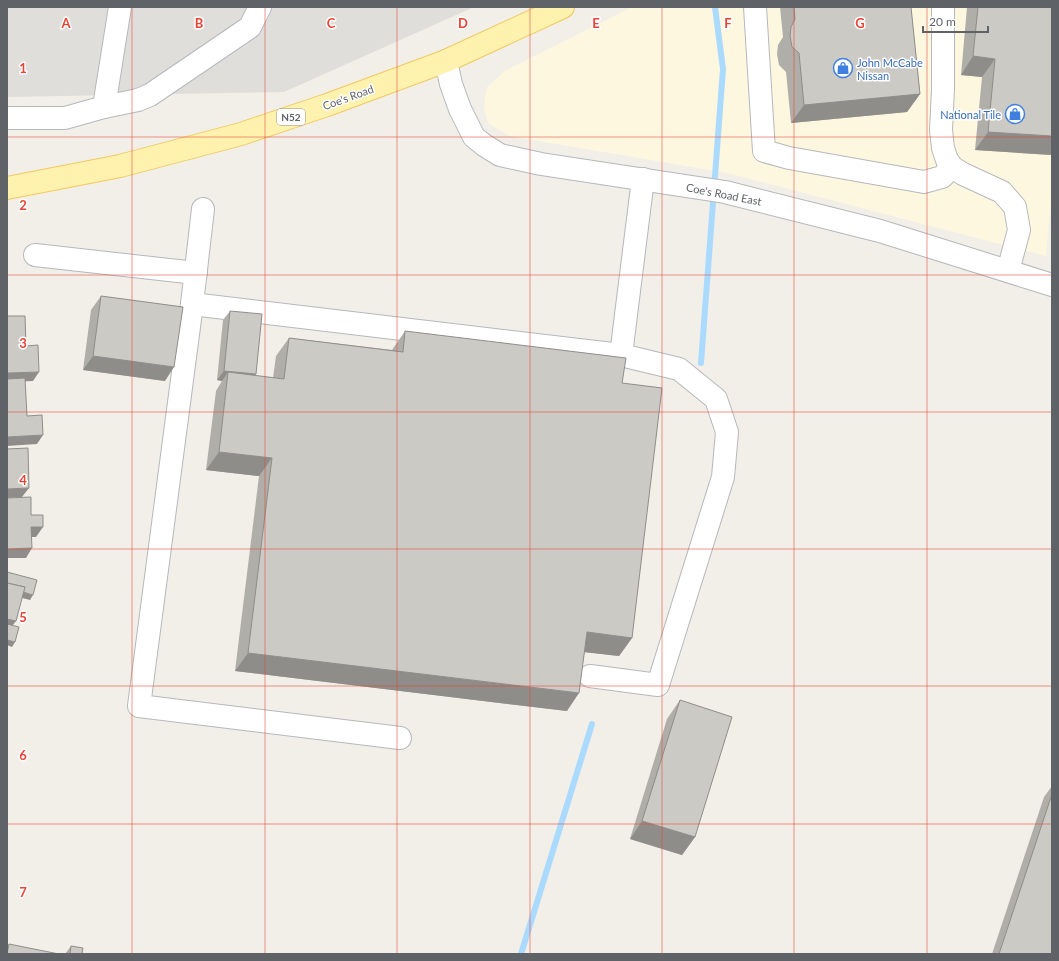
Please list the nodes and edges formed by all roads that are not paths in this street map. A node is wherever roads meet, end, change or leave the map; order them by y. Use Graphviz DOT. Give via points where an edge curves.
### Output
graph roads {
  1 [pos="120,7"];
  2 [pos="260,7"];
  3 [pos="563,7"];
  4 [pos="755,7"];
  5 [pos="931,7"];
  6 [pos="942,7"];
  7 [pos="446,61"];
  8 [pos="104,107"];
  9 [pos="7,118"];
  10 [pos="947,172"];
  11 [pos="643,180"];
  12 [pos="7,188"];
  13 [pos="203,209"];
  14 [pos="35,255"];
  15 [pos="1002,269"];
  16 [pos="196,273"];
  17 [pos="1052,284"];
  18 [pos="192,304"];
  19 [pos="622,355"];
  20 [pos="590,676"];
  21 [pos="400,738"];
  1 -- 8 [label="street"];
  2 -- 8 [label="street" via="250,27 150,95"];
  3 -- 7 [label="main road, Coe's Road / N52"];
  4 -- 10 [label="street" via="764,151 789,158 924,182"];
  5 -- 10 [label="street" via="928,131 935,166"];
  6 -- 10 [label="street" via="941,130"];
  7 -- 11 [label="street, Coe's Road East" via="460,109 474,137 484,146 500,155 541,164"];
  7 -- 12 [label="main road, Coe's Road / N52" via="241,134 120,166"];
  8 -- 9 [label="street" via="65,118"];
  10 -- 15 [label="street" via="958,186 994,202 1003,213 1006,230"];
  11 -- 15 [label="street, Coe's Road East" via="725,192 880,231"];
  11 -- 19 [label="street"];
  13 -- 16 [label="street"];
  14 -- 16 [label="street"];
  15 -- 17 [label="street, Coe's Road East"];
  16 -- 18 [label="street"];
  18 -- 19 [label="street"];
  18 -- 21 [label="street" via="139,706"];
  19 -- 20 [label="street" via="679,369 716,399 727,432 723,477 658,685"];
}
